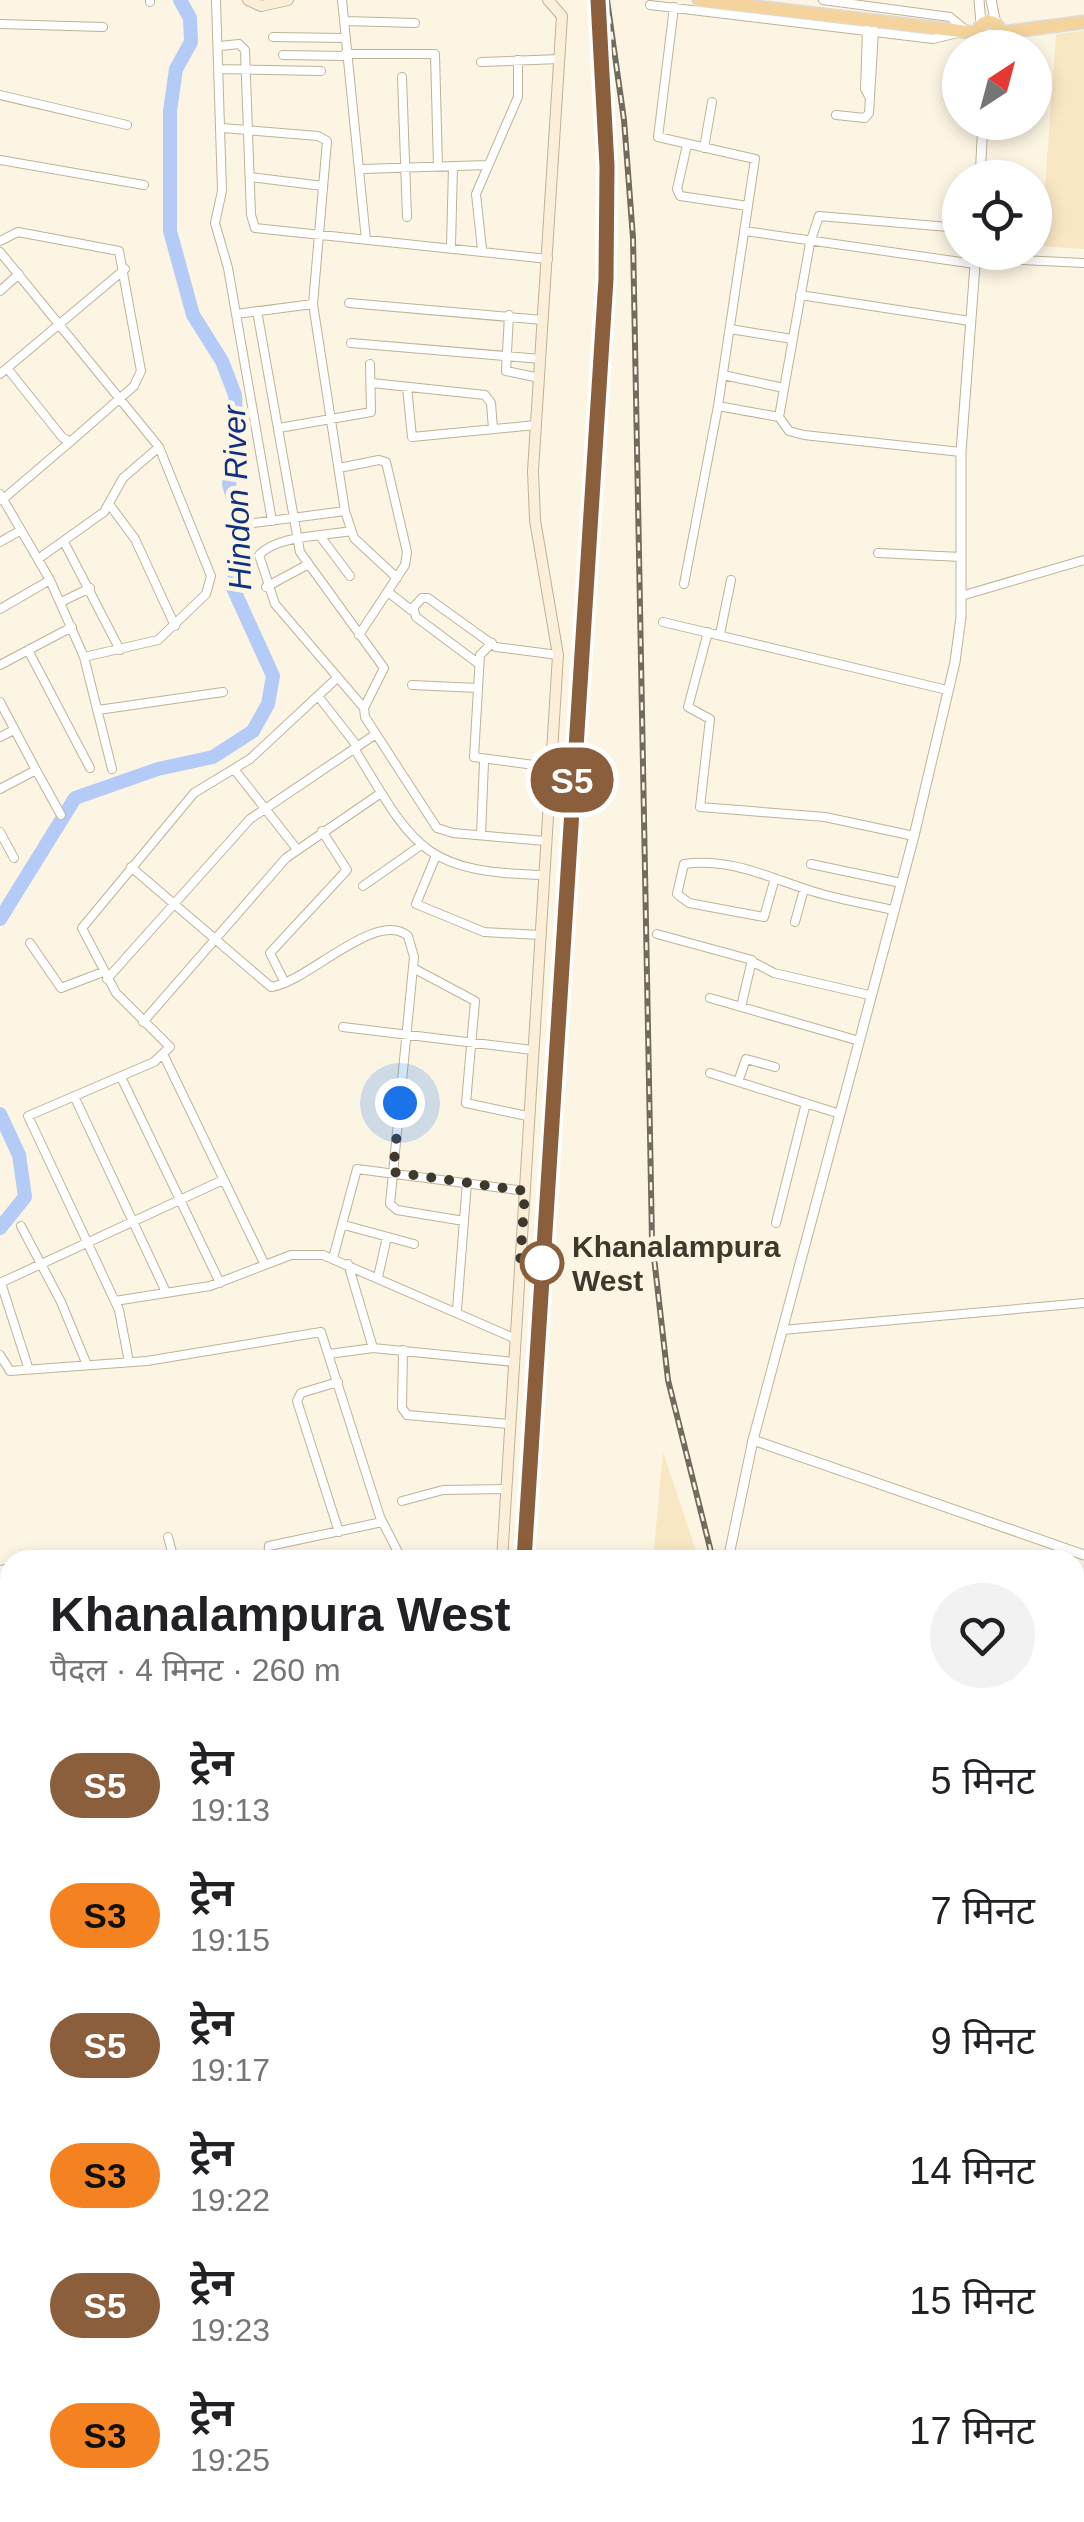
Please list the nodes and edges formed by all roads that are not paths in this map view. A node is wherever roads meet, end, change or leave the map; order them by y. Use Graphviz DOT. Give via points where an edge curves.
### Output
graph roads {
  1 [pos="216,0"];
  2 [pos="248,0"];
  3 [pos="288,0"];
  4 [pos="342,0"];
  5 [pos="548,0"];
  6 [pos="698,0"];
  7 [pos="823,0"];
  8 [pos="980,0"];
  9 [pos="991,0"];
  10 [pos="873,3"];
  11 [pos="650,6"];
  12 [pos="674,8"];
  13 [pos="344,21"];
  14 [pos="1084,22"];
  15 [pos="414,23"];
  16 [pos="0,24"];
  17 [pos="103,27"];
  18 [pos="981,30"];
  19 [pos="870,31"];
  20 [pos="272,37"];
  21 [pos="942,37"];
  22 [pos="344,38"];
  23 [pos="220,46"];
  24 [pos="283,55"];
  25 [pos="345,55"];
  26 [pos="320,56"];
  27 [pos="560,59"];
  28 [pos="518,60"];
  29 [pos="480,62"];
  30 [pos="220,70"];
  31 [pos="246,70"];
  32 [pos="402,77"];
  33 [pos="0,95"];
  34 [pos="712,102"];
  35 [pos="836,116"];
  36 [pos="128,125"];
  37 [pos="222,128"];
  38 [pos="248,130"];
  39 [pos="687,146"];
  40 [pos="704,148"];
  41 [pos="0,160"];
  42 [pos="487,165"];
  43 [pos="454,166"];
  44 [pos="438,167"];
  45 [pos="404,168"];
  46 [pos="362,169"];
  47 [pos="250,177"];
  48 [pos="144,185"];
  49 [pos="323,186"];
  50 [pos="748,206"];
  51 [pos="406,217"];
  52 [pos="942,226"];
  53 [pos="745,231"];
  54 [pos="318,236"];
  55 [pos="366,240"];
  56 [pos="0,241"];
  57 [pos="810,243"];
  58 [pos="451,246"];
  59 [pos="482,249"];
  60 [pos="0,252"];
  61 [pos="942,255"];
  62 [pos="548,258"];
  63 [pos="1052,261"];
  64 [pos="1084,262"];
  65 [pos="125,269"];
  66 [pos="975,270"];
  67 [pos="19,274"];
  68 [pos="0,291"];
  69 [pos="800,295"];
  70 [pos="348,303"];
  71 [pos="313,304"];
  72 [pos="258,311"];
  73 [pos="236,314"];
  74 [pos="508,315"];
  75 [pos="543,320"];
  76 [pos="970,321"];
  77 [pos="58,324"];
  78 [pos="730,330"];
  79 [pos="792,338"];
  80 [pos="351,343"];
  81 [pos="506,354"];
  82 [pos="541,359"];
  83 [pos="370,364"];
  84 [pos="4,371"];
  85 [pos="723,375"];
  86 [pos="540,378"];
  87 [pos="372,384"];
  88 [pos="407,388"];
  89 [pos="784,388"];
  90 [pos="120,400"];
  91 [pos="718,406"];
  92 [pos="779,416"];
  93 [pos="331,418"];
  94 [pos="536,426"];
  95 [pos="279,428"];
  96 [pos="493,429"];
  97 [pos="70,442"];
  98 [pos="159,447"];
  99 [pos="961,452"];
  100 [pos="338,468"];
  101 [pos="1,498"];
  102 [pos="109,504"];
  103 [pos="346,511"];
  104 [pos="294,520"];
  105 [pos="272,522"];
  106 [pos="246,524"];
  107 [pos="22,530"];
  108 [pos="350,531"];
  109 [pos="320,536"];
  110 [pos="297,540"];
  111 [pos="0,542"];
  112 [pos="64,542"];
  113 [pos="878,553"];
  114 [pos="962,557"];
  115 [pos="38,559"];
  116 [pos="1084,560"];
  117 [pos="307,566"];
  118 [pos="350,576"];
  119 [pos="397,578"];
  120 [pos="50,580"];
  121 [pos="731,580"];
  122 [pos="684,584"];
  123 [pos="266,587"];
  124 [pos="90,588"];
  125 [pos="388,592"];
  126 [pos="962,596"];
  127 [pos="61,602"];
  128 [pos="0,609"];
  129 [pos="414,610"];
  130 [pos="663,622"];
  131 [pos="175,626"];
  132 [pos="72,627"];
  133 [pos="708,632"];
  134 [pos="720,634"];
  135 [pos="359,635"];
  136 [pos="492,643"];
  137 [pos="28,650"];
  138 [pos="120,650"];
  139 [pos="558,655"];
  140 [pos="84,657"];
  141 [pos="479,664"];
  142 [pos="0,666"];
  143 [pos="337,678"];
  144 [pos="412,685"];
  145 [pos="478,688"];
  146 [pos="947,690"];
  147 [pos="222,692"];
  148 [pos="318,696"];
  149 [pos="0,702"];
  150 [pos="364,708"];
  151 [pos="98,710"];
  152 [pos="14,730"];
  153 [pos="376,734"];
  154 [pos="0,737"];
  155 [pos="355,747"];
  156 [pos="484,762"];
  157 [pos="90,768"];
  158 [pos="548,768"];
  159 [pos="112,769"];
  160 [pos="234,769"];
  161 [pos="36,770"];
  162 [pos="0,789"];
  163 [pos="381,793"];
  164 [pos="264,807"];
  165 [pos="61,815"];
  166 [pos="322,831"];
  167 [pos="0,832"];
  168 [pos="481,836"];
  169 [pos="914,836"];
  170 [pos="545,840"];
  171 [pos="3,844"];
  172 [pos="420,846"];
  173 [pos="296,848"];
  174 [pos="14,858"];
  175 [pos="436,858"];
  176 [pos="811,864"];
  177 [pos="131,867"];
  178 [pos="543,874"];
  179 [pos="775,878"];
  180 [pos="901,884"];
  181 [pos="364,886"];
  182 [pos="804,888"];
  183 [pos="172,903"];
  184 [pos="893,910"];
  185 [pos="794,922"];
  186 [pos="656,934"];
  187 [pos="540,935"];
  188 [pos="214,940"];
  189 [pos="30,943"];
  190 [pos="753,962"];
  191 [pos="413,968"];
  192 [pos="105,976"];
  193 [pos="285,983"];
  194 [pos="869,995"];
  195 [pos="710,998"];
  196 [pos="741,1007"];
  197 [pos="144,1022"];
  198 [pos="343,1026"];
  199 [pos="406,1034"];
  200 [pos="856,1040"];
  201 [pos="473,1041"];
  202 [pos="532,1050"];
  203 [pos="164,1056"];
  204 [pos="775,1067"];
  205 [pos="710,1074"];
  206 [pos="121,1077"];
  207 [pos="738,1082"];
  208 [pos="74,1096"];
  209 [pos="806,1103"];
  210 [pos="838,1113"];
  211 [pos="527,1116"];
  212 [pos="393,1172"];
  213 [pos="224,1180"];
  214 [pos="468,1182"];
  215 [pos="525,1191"];
  216 [pos="179,1202"];
  217 [pos="464,1221"];
  218 [pos="134,1223"];
  219 [pos="776,1223"];
  220 [pos="344,1225"];
  221 [pos="21,1226"];
  222 [pos="386,1236"];
  223 [pos="88,1244"];
  224 [pos="414,1244"];
  225 [pos="332,1258"];
  226 [pos="264,1263"];
  227 [pos="348,1264"];
  228 [pos="40,1265"];
  229 [pos="378,1277"];
  230 [pos="220,1282"];
  231 [pos="0,1283"];
  232 [pos="166,1292"];
  233 [pos="115,1301"];
  234 [pos="1084,1303"];
  235 [pos="4,1304"];
  236 [pos="457,1310"];
  237 [pos="782,1330"];
  238 [pos="516,1339"];
  239 [pos="373,1348"];
  240 [pos="403,1350"];
  241 [pos="329,1354"];
  242 [pos="0,1355"];
  243 [pos="129,1362"];
  244 [pos="514,1362"];
  245 [pos="87,1365"];
  246 [pos="28,1366"];
  247 [pos="338,1382"];
  248 [pos="509,1424"];
  249 [pos="753,1440"];
  250 [pos="505,1489"];
  251 [pos="402,1501"];
  252 [pos="382,1522"];
  253 [pos="339,1532"];
  254 [pos="168,1537"];
  255 [pos="171,1550"];
  256 [pos="269,1550"];
  257 [pos="397,1550"];
  258 [pos="502,1550"];
  259 [pos="730,1550"];
  260 [pos="1070,1550"];
  1 -- 23 [label="street"];
  2 -- 3 [label="main road" via="261,6"];
  4 -- 13 [label="street"];
  5 -- 27 [label="main road" via="562,16"];
  6 -- 18 [label="highway"];
  7 -- 10 [label="street"];
  8 -- 18 [label="street"];
  9 -- 18 [label="street"];
  10 -- 18 [label="street" via="950,17"];
  11 -- 12 [label="street"];
  12 -- 19 [label="street"];
  12 -- 39 [label="street" via="657,134"];
  13 -- 15 [label="street"];
  13 -- 22 [label="street"];
  14 -- 18 [label="highway"];
  16 -- 17 [label="street"];
  19 -- 21 [label="street"];
  19 -- 35 [label="street" via="867,116"];
  20 -- 22 [label="street"];
  22 -- 25 [label="street"];
  23 -- 30 [label="street"];
  23 -- 31 [label="street" via="242,45"];
  24 -- 26 [label="street"];
  25 -- 26 [label="street"];
  25 -- 44 [label="street" via="435,54"];
  25 -- 46 [label="street"];
  26 -- 31 [label="street" via="322,75"];
  27 -- 28 [label="street"];
  27 -- 62 [label="main road"];
  28 -- 29 [label="street"];
  28 -- 42 [label="street" via="518,98"];
  30 -- 31 [label="street"];
  30 -- 37 [label="street"];
  31 -- 38 [label="street"];
  32 -- 45 [label="street"];
  33 -- 36 [label="street"];
  34 -- 40 [label="street"];
  37 -- 38 [label="street"];
  37 -- 73 [label="street" via="222,199 215,223"];
  38 -- 47 [label="street"];
  38 -- 49 [label="street" via="324,137"];
  39 -- 40 [label="street"];
  39 -- 50 [label="street" via="680,196"];
  40 -- 50 [label="street" via="754,156"];
  41 -- 48 [label="street"];
  42 -- 43 [label="street"];
  42 -- 59 [label="street" via="476,198"];
  43 -- 44 [label="street"];
  43 -- 58 [label="street"];
  44 -- 45 [label="street"];
  45 -- 46 [label="street"];
  45 -- 51 [label="street"];
  46 -- 55 [label="street"];
  47 -- 49 [label="street"];
  47 -- 54 [label="street" via="255,228"];
  49 -- 54 [label="street"];
  50 -- 53 [label="street"];
  52 -- 57 [label="street" via="825,214"];
  53 -- 57 [label="street"];
  53 -- 78 [label="street"];
  54 -- 55 [label="street"];
  54 -- 71 [label="street"];
  55 -- 58 [label="street"];
  56 -- 65 [label="street" via="18,232 114,248"];
  57 -- 61 [label="street"];
  57 -- 69 [label="street"];
  58 -- 59 [label="street"];
  59 -- 62 [label="street"];
  60 -- 67 [label="street"];
  62 -- 75 [label="main road"];
  63 -- 64 [label="street"];
  65 -- 77 [label="street"];
  65 -- 90 [label="street" via="141,371"];
  66 -- 76 [label="street"];
  67 -- 68 [label="street"];
  67 -- 77 [label="street"];
  69 -- 76 [label="street"];
  69 -- 79 [label="street"];
  70 -- 74 [label="street"];
  71 -- 72 [label="street"];
  71 -- 93 [label="street"];
  72 -- 73 [label="street"];
  72 -- 95 [label="street"];
  73 -- 105 [label="street"];
  74 -- 75 [label="street"];
  74 -- 81 [label="street"];
  75 -- 82 [label="main road"];
  76 -- 99 [label="street"];
  77 -- 84 [label="street"];
  77 -- 90 [label="street"];
  78 -- 79 [label="street"];
  78 -- 85 [label="street"];
  79 -- 89 [label="street"];
  80 -- 81 [label="street"];
  81 -- 82 [label="street"];
  81 -- 86 [label="street" via="507,372"];
  82 -- 86 [label="main road"];
  83 -- 87 [label="street"];
  84 -- 97 [label="street"];
  85 -- 89 [label="street"];
  85 -- 91 [label="street"];
  86 -- 94 [label="main road"];
  87 -- 88 [label="street"];
  87 -- 93 [label="street" via="372,412"];
  88 -- 96 [label="street" via="485,395"];
  88 -- 96 [label="street" via="412,437"];
  89 -- 92 [label="street"];
  90 -- 97 [label="street"];
  90 -- 98 [label="street"];
  91 -- 92 [label="street"];
  91 -- 122 [label="street"];
  92 -- 99 [label="street" via="789,431 804,435"];
  93 -- 95 [label="street"];
  93 -- 100 [label="street"];
  94 -- 96 [label="street"];
  94 -- 139 [label="main road" via="533,496"];
  95 -- 104 [label="street"];
  97 -- 101 [label="street"];
  98 -- 102 [label="street" via="123,478"];
  98 -- 131 [label="street" via="212,584"];
  99 -- 114 [label="street"];
  100 -- 103 [label="street"];
  100 -- 119 [label="street" via="386,462 406,552"];
  101 -- 107 [label="street"];
  102 -- 112 [label="street"];
  102 -- 131 [label="street" via="135,539"];
  103 -- 104 [label="street"];
  103 -- 108 [label="street"];
  104 -- 105 [label="street"];
  104 -- 110 [label="street"];
  105 -- 106 [label="street"];
  107 -- 111 [label="street"];
  107 -- 115 [label="street"];
  108 -- 109 [label="street"];
  108 -- 119 [label="street"];
  109 -- 110 [label="street"];
  109 -- 118 [label="street"];
  110 -- 117 [label="street"];
  110 -- 123 [label="street" via="260,552"];
  112 -- 115 [label="street"];
  112 -- 124 [label="street"];
  113 -- 114 [label="street"];
  114 -- 126 [label="street"];
  115 -- 120 [label="street"];
  116 -- 126 [label="street"];
  117 -- 123 [label="street"];
  117 -- 135 [label="street"];
  119 -- 125 [label="street"];
  120 -- 127 [label="street"];
  120 -- 128 [label="street"];
  121 -- 134 [label="street"];
  123 -- 143 [label="street"];
  124 -- 127 [label="street"];
  124 -- 138 [label="street"];
  125 -- 129 [label="street"];
  125 -- 135 [label="street"];
  126 -- 146 [label="street"];
  127 -- 132 [label="street"];
  129 -- 136 [label="street" via="428,598"];
  129 -- 141 [label="street"];
  130 -- 133 [label="street"];
  131 -- 138 [label="street" via="151,644"];
  132 -- 137 [label="street"];
  132 -- 140 [label="street"];
  133 -- 134 [label="street"];
  133 -- 169 [label="street" via="688,706 710,718 700,807 825,817"];
  134 -- 146 [label="street"];
  135 -- 150 [label="street" via="384,668"];
  136 -- 139 [label="street"];
  136 -- 141 [label="street" via="481,651"];
  137 -- 142 [label="street"];
  137 -- 157 [label="street"];
  138 -- 140 [label="street"];
  139 -- 158 [label="main road"];
  140 -- 151 [label="street"];
  141 -- 145 [label="street"];
  143 -- 148 [label="street"];
  143 -- 150 [label="street"];
  144 -- 145 [label="street"];
  145 -- 156 [label="street" via="474,757"];
  146 -- 169 [label="street"];
  147 -- 151 [label="street"];
  148 -- 155 [label="street"];
  148 -- 160 [label="street"];
  149 -- 152 [label="street"];
  150 -- 153 [label="street"];
  151 -- 159 [label="street"];
  152 -- 154 [label="street"];
  152 -- 161 [label="street"];
  153 -- 155 [label="street"];
  153 -- 168 [label="street" via="438,828"];
  155 -- 163 [label="street"];
  155 -- 164 [label="street"];
  156 -- 158 [label="street"];
  156 -- 168 [label="street"];
  158 -- 170 [label="main road"];
  160 -- 164 [label="street"];
  160 -- 177 [label="street" via="194,793"];
  161 -- 162 [label="street"];
  161 -- 165 [label="street"];
  163 -- 166 [label="street"];
  163 -- 172 [label="street"];
  164 -- 173 [label="street"];
  164 -- 183 [label="street"];
  166 -- 173 [label="street"];
  166 -- 193 [label="street" via="346,870 270,953"];
  167 -- 171 [label="street"];
  168 -- 170 [label="street"];
  169 -- 180 [label="street"];
  170 -- 178 [label="main road"];
  171 -- 174 [label="street"];
  172 -- 175 [label="street"];
  172 -- 181 [label="street"];
  173 -- 188 [label="street"];
  175 -- 178 [label="street" via="485,872"];
  175 -- 187 [label="street" via="416,904 484,932"];
  176 -- 180 [label="street"];
  177 -- 183 [label="street"];
  177 -- 192 [label="street" via="82,928"];
  178 -- 187 [label="main road"];
  179 -- 179 [label="street" via="764,918 676,894 681,867 689,863 738,866"];
  179 -- 182 [label="street"];
  180 -- 184 [label="street"];
  182 -- 184 [label="street"];
  182 -- 185 [label="street"];
  183 -- 188 [label="street"];
  183 -- 192 [label="street"];
  184 -- 194 [label="street"];
  186 -- 190 [label="street"];
  187 -- 202 [label="main road"];
  188 -- 193 [label="street" via="266,985"];
  188 -- 197 [label="street"];
  189 -- 192 [label="street" via="61,988"];
  190 -- 194 [label="street"];
  190 -- 196 [label="street"];
  191 -- 193 [label="street" via="408,936 388,927"];
  191 -- 199 [label="street"];
  191 -- 201 [label="street" via="475,1001"];
  192 -- 197 [label="street"];
  194 -- 200 [label="street"];
  195 -- 196 [label="street"];
  196 -- 200 [label="street"];
  197 -- 203 [label="street" via="170,1044"];
  198 -- 199 [label="street"];
  199 -- 201 [label="street"];
  199 -- 212 [label="street"];
  200 -- 210 [label="street"];
  201 -- 202 [label="street"];
  201 -- 211 [label="street" via="466,1104"];
  202 -- 211 [label="main road"];
  203 -- 206 [label="street"];
  203 -- 213 [label="street"];
  204 -- 207 [label="street" via="746,1059"];
  205 -- 207 [label="street"];
  206 -- 208 [label="street"];
  206 -- 216 [label="street"];
  207 -- 209 [label="street"];
  208 -- 218 [label="street"];
  208 -- 223 [label="street" via="28,1116"];
  209 -- 210 [label="street"];
  209 -- 219 [label="street"];
  210 -- 237 [label="street"];
  211 -- 215 [label="main road"];
  212 -- 214 [label="street"];
  212 -- 217 [label="street" via="392,1208"];
  212 -- 220 [label="street" via="354,1171"];
  213 -- 216 [label="street"];
  213 -- 226 [label="street"];
  214 -- 215 [label="street"];
  214 -- 217 [label="street"];
  215 -- 238 [label="main road"];
  216 -- 218 [label="street"];
  216 -- 230 [label="street"];
  217 -- 236 [label="street"];
  218 -- 223 [label="street"];
  218 -- 232 [label="street"];
  220 -- 222 [label="street"];
  220 -- 225 [label="street"];
  221 -- 228 [label="street"];
  222 -- 224 [label="street"];
  222 -- 229 [label="street"];
  223 -- 228 [label="street"];
  223 -- 233 [label="street"];
  225 -- 226 [label="street" via="291,1255"];
  225 -- 227 [label="street"];
  226 -- 230 [label="street"];
  227 -- 229 [label="street"];
  227 -- 239 [label="street"];
  228 -- 231 [label="street"];
  228 -- 245 [label="street"];
  229 -- 236 [label="street"];
  230 -- 232 [label="street"];
  231 -- 235 [label="street"];
  232 -- 233 [label="street"];
  233 -- 243 [label="street"];
  234 -- 237 [label="street"];
  235 -- 246 [label="street"];
  236 -- 238 [label="street"];
  237 -- 249 [label="street"];
  238 -- 244 [label="main road"];
  239 -- 240 [label="street"];
  239 -- 241 [label="street"];
  240 -- 244 [label="street"];
  240 -- 248 [label="street" via="407,1415"];
  241 -- 243 [label="street" via="318,1331"];
  241 -- 247 [label="street"];
  242 -- 246 [label="street" via="8,1371"];
  243 -- 245 [label="street"];
  244 -- 248 [label="main road"];
  245 -- 246 [label="street"];
  247 -- 252 [label="street"];
  247 -- 253 [label="street" via="299,1394 297,1401"];
  248 -- 250 [label="main road"];
  249 -- 259 [label="street"];
  249 -- 260 [label="street"];
  250 -- 251 [label="street" via="443,1490"];
  250 -- 258 [label="main road"];
  252 -- 253 [label="street"];
  252 -- 257 [label="street"];
  253 -- 256 [label="street"];
  254 -- 255 [label="street"];
}
